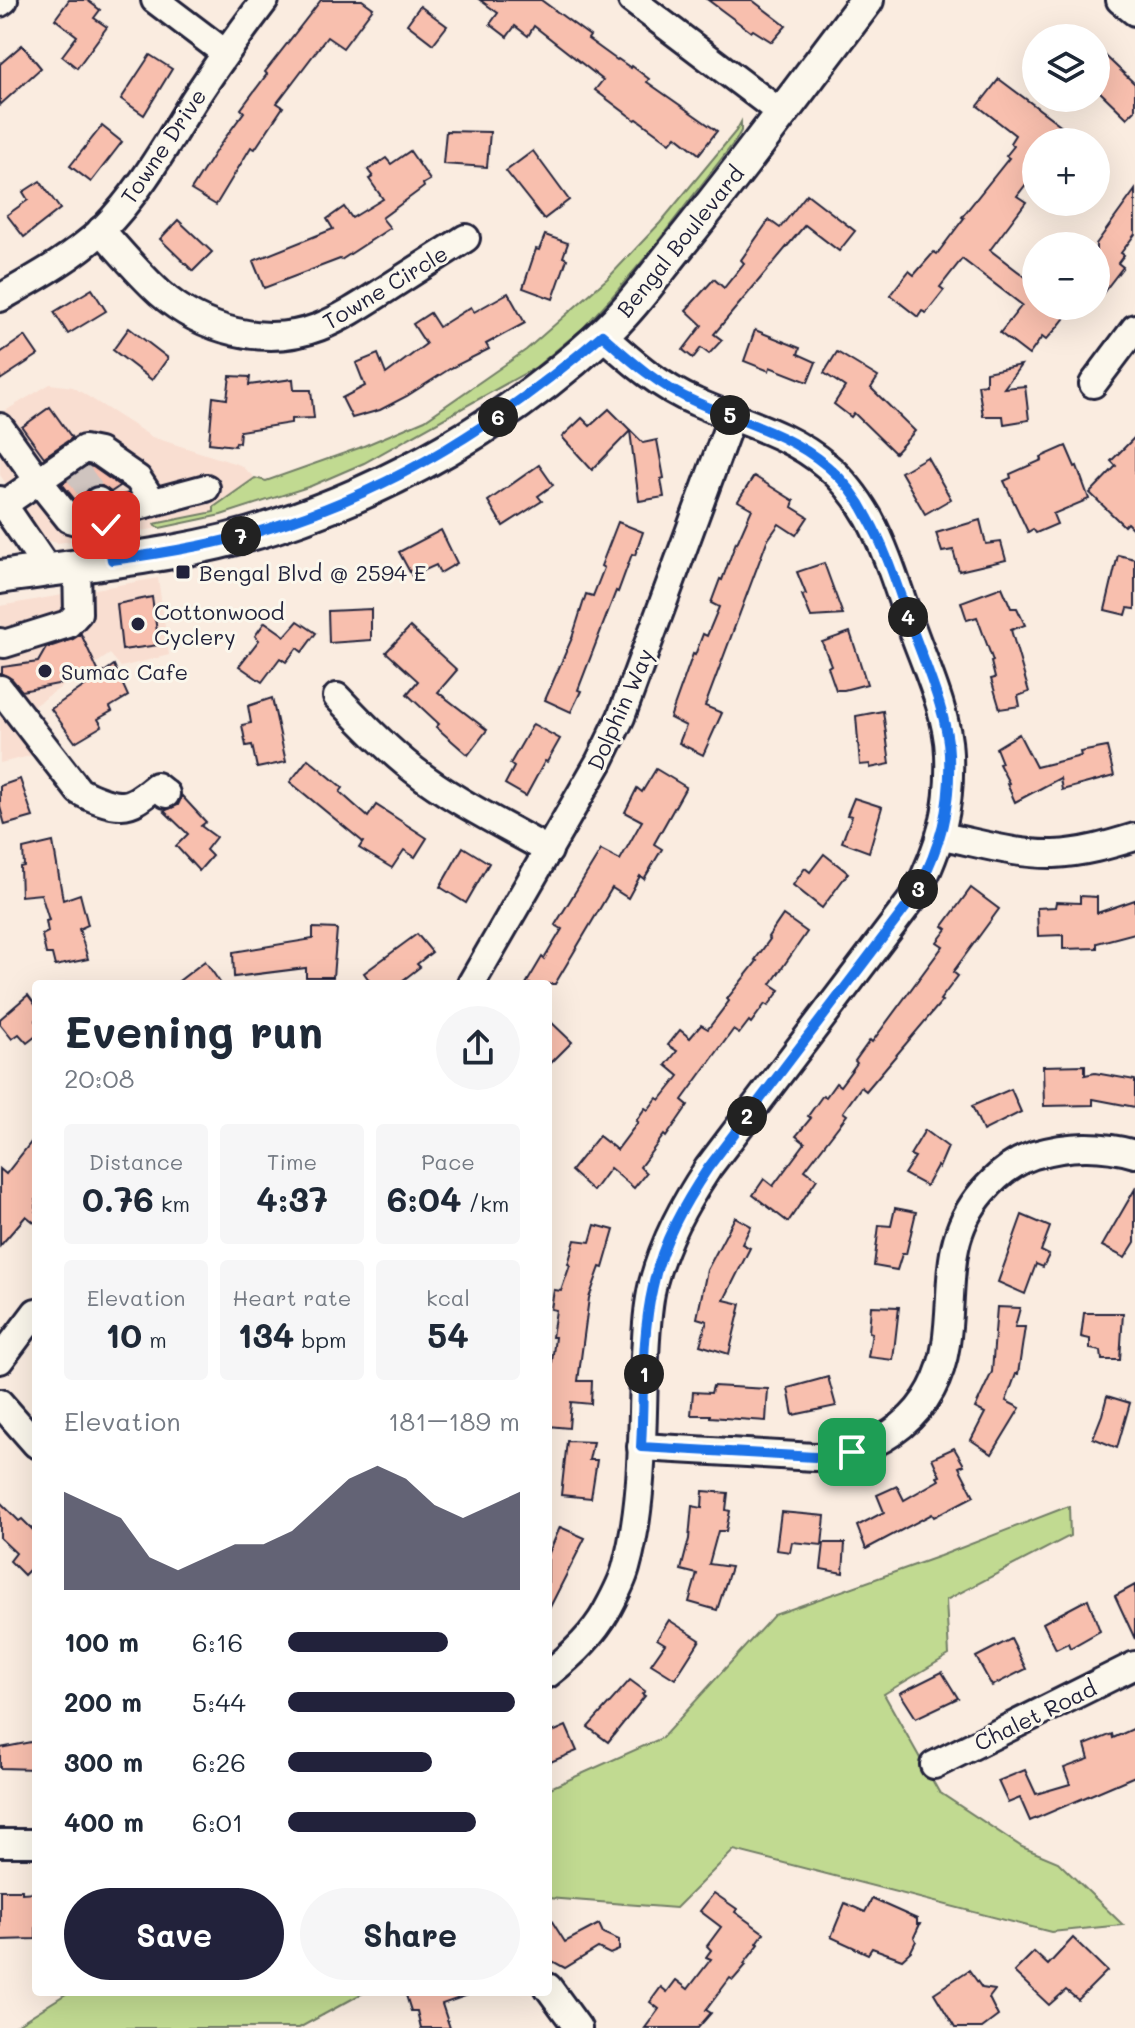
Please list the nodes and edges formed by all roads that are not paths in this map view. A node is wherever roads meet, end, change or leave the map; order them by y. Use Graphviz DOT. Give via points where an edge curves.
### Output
graph roads {
  1 [pos="155,0"];
  2 [pos="265,0"];
  3 [pos="632,0"];
  4 [pos="867,0"];
  5 [pos="1120,0"];
  6 [pos="1135,12"];
  7 [pos="225,53"];
  8 [pos="781,113"];
  9 [pos="101,230"];
  10 [pos="466,238"];
  11 [pos="0,298"];
  12 [pos="1135,328"];
  13 [pos="602,335"];
  14 [pos="1093,384"];
  15 [pos="732,416"];
  16 [pos="0,427"];
  17 [pos="38,480"];
  18 [pos="206,488"];
  19 [pos="153,502"];
  20 [pos="1,504"];
  21 [pos="101,508"];
  22 [pos="112,560"];
  23 [pos="63,568"];
  24 [pos="0,577"];
  25 [pos="0,642"];
  26 [pos="0,689"];
  27 [pos="337,697"];
  28 [pos="166,794"];
  29 [pos="942,836"];
  30 [pos="1135,837"];
  31 [pos="549,851"];
  32 [pos="473,980"];
  33 [pos="1135,1154"];
  34 [pos="32,1317"];
  35 [pos="0,1360"];
  36 [pos="0,1403"];
  37 [pos="32,1439"];
  38 [pos="641,1447"];
  39 [pos="1135,1665"];
  40 [pos="552,1671"];
  41 [pos="934,1765"];
  42 [pos="0,1843"];
  43 [pos="32,1843"];
  44 [pos="552,1992"];
  45 [pos="578,2028"];
  1 -- 7 [label="street"];
  2 -- 7 [label="street, Towne Drive"];
  3 -- 8 [label="street"];
  4 -- 8 [label="main road, Bengal Boulevard"];
  5 -- 6 [label="street"];
  7 -- 9 [label="street, Towne Drive" via="157,161"];
  8 -- 13 [label="main road, Bengal Boulevard"];
  9 -- 10 [label="street, Towne Circle" via="159,293 188,314 219,329 252,335 284,335 345,315"];
  9 -- 11 [label="street, Towne Drive" via="67,258"];
  12 -- 14 [label="street"];
  13 -- 15 [label="street" via="671,390"];
  13 -- 22 [label="main road, Bengal Boulevard" via="482,428 363,493 247,535"];
  15 -- 29 [label="street" via="797,444 828,466 869,518 940,707 949,749"];
  15 -- 31 [label="street, Dolphin Way" via="621,717"];
  16 -- 17 [label="street"];
  17 -- 19 [label="street" via="72,465 84,449 99,452 138,479"];
  17 -- 20 [label="street"];
  17 -- 21 [label="street" via="69,519 79,522"];
  18 -- 19 [label="street"];
  19 -- 21 [label="street"];
  20 -- 23 [label="street"];
  21 -- 22 [label="street"];
  22 -- 23 [label="main road, Bengal Boulevard"];
  23 -- 24 [label="main road, Bengal Boulevard"];
  23 -- 25 [label="street" via="78,613 68,624"];
  26 -- 28 [label="street" via="79,791 122,805 156,786"];
  27 -- 31 [label="street" via="415,771"];
  29 -- 30 [label="street" via="1053,854"];
  29 -- 38 [label="street" via="916,894 684,1204 653,1285"];
  31 -- 32 [label="street, Dolphin Way"];
  33 -- 38 [label="street" via="1103,1147 1057,1148 1025,1158 975,1199 959,1230 951,1264 940,1370 914,1414 875,1444 815,1457"];
  34 -- 35 [label="street"];
  36 -- 37 [label="street"];
  38 -- 40 [label="street" via="626,1570 605,1614 575,1653"];
  39 -- 41 [label="street, Chalet Road"];
  42 -- 43 [label="street"];
  44 -- 45 [label="street"];
}
